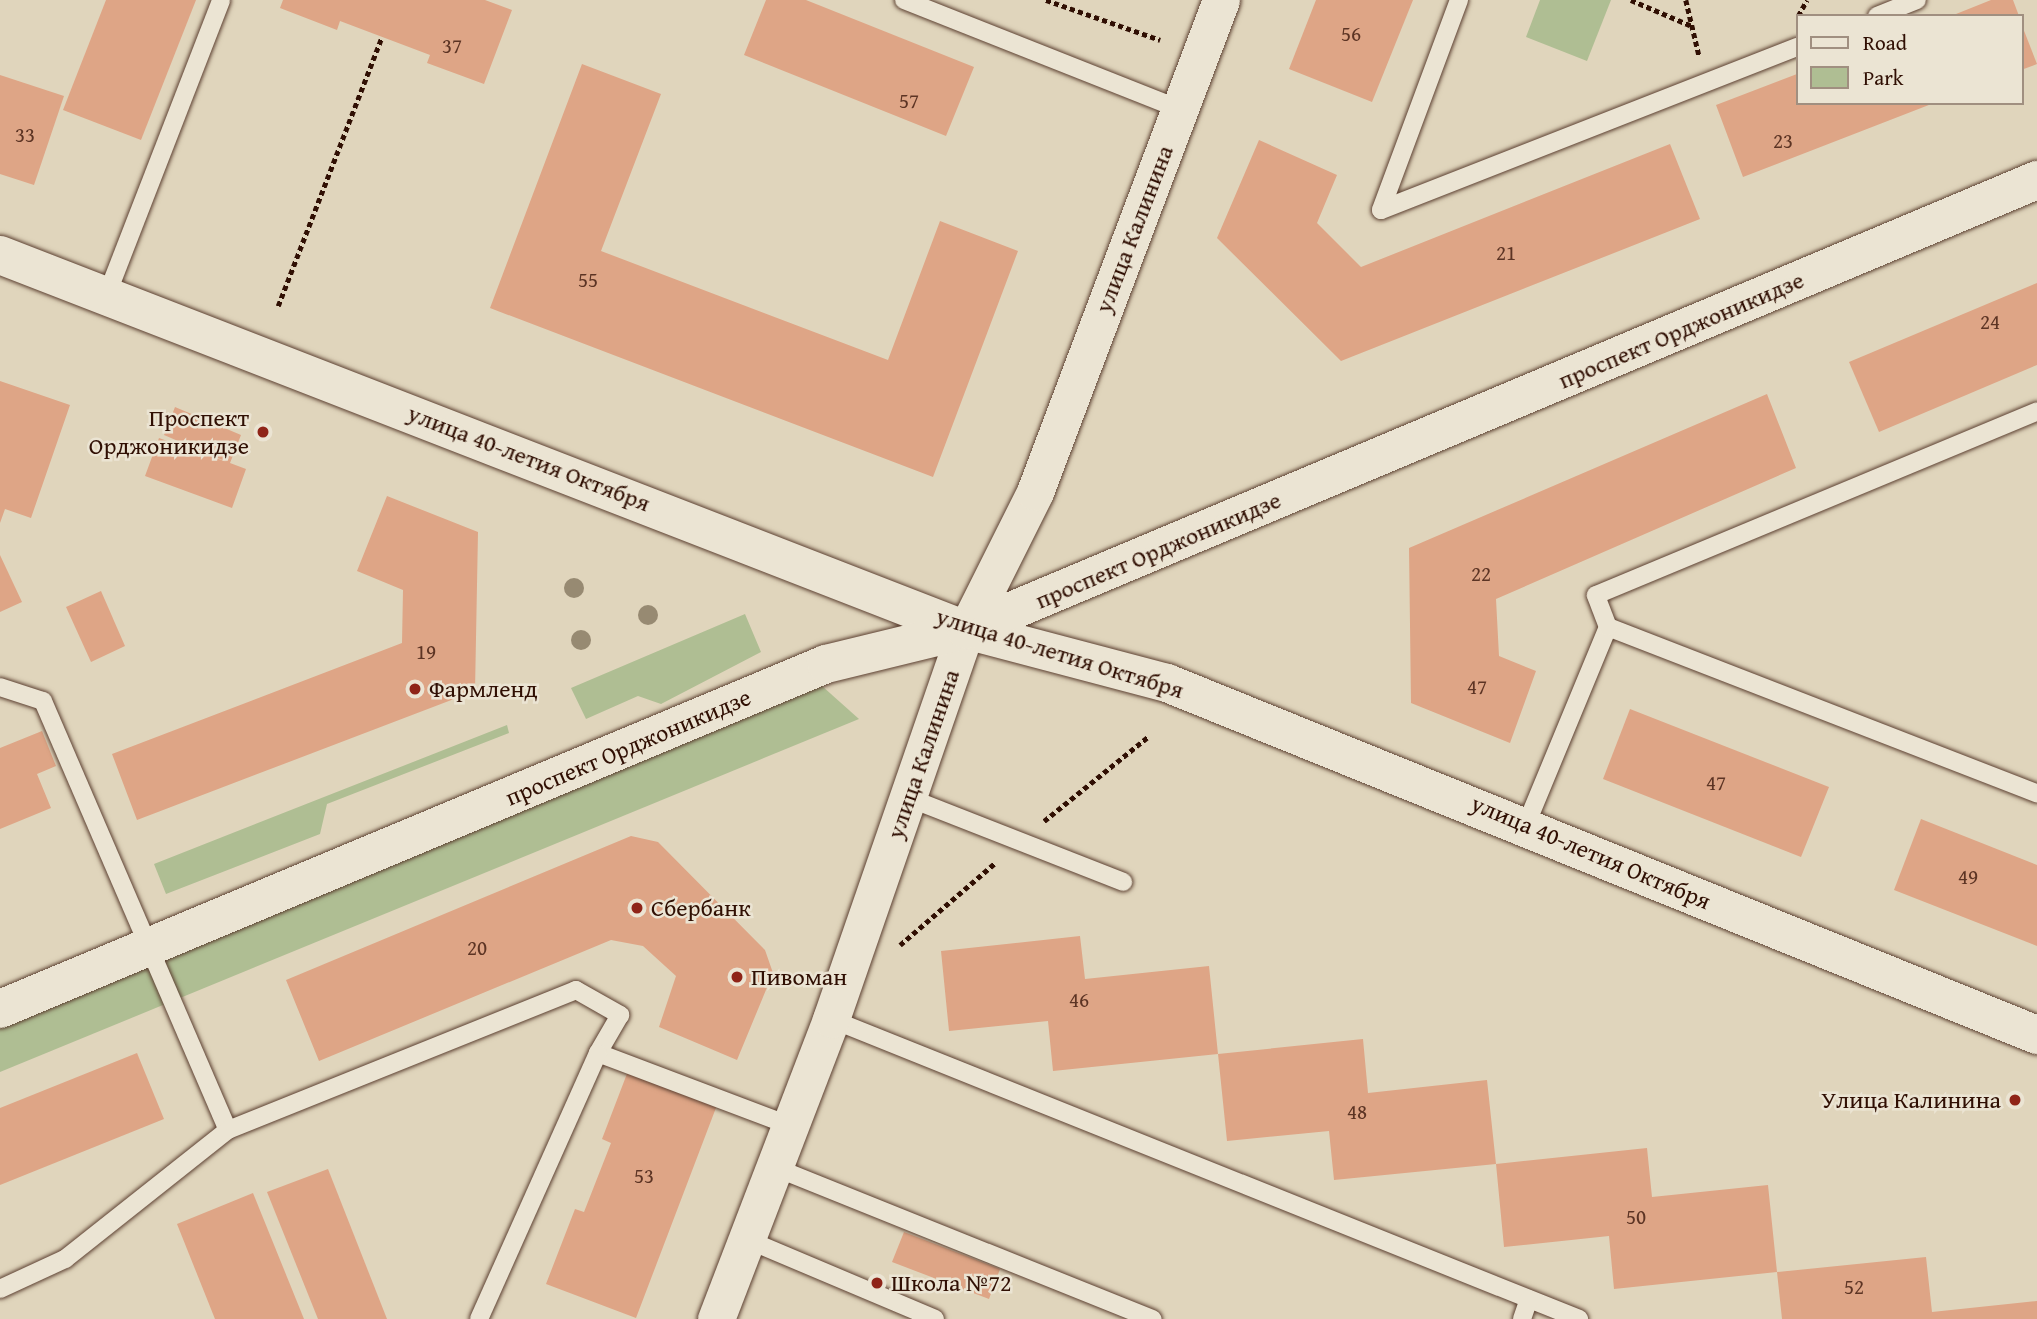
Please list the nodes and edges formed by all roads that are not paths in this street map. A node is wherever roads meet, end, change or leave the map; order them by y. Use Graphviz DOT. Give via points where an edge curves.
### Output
graph roads {
  1 [pos="221,0"];
  2 [pos="904,0"];
  3 [pos="1221,0"];
  4 [pos="1459,0"];
  5 [pos="1917,0"];
  6 [pos="1882,14"];
  7 [pos="1796,47"];
  8 [pos="1180,109"];
  9 [pos="2037,180"];
  10 [pos="0,255"];
  11 [pos="106,297"];
  12 [pos="2037,411"];
  13 [pos="1608,627"];
  14 [pos="966,629"];
  15 [pos="0,687"];
  16 [pos="2037,793"];
  17 [pos="909,798"];
  18 [pos="1526,825"];
  19 [pos="1123,882"];
  20 [pos="149,948"];
  21 [pos="0,1009"];
  22 [pos="831,1018"];
  23 [pos="2037,1035"];
  24 [pos="598,1053"];
  25 [pos="789,1125"];
  26 [pos="228,1130"];
  27 [pos="774,1167"];
  28 [pos="746,1239"];
  29 [pos="0,1289"];
  30 [pos="1529,1300"];
  31 [pos="479,1319"];
  32 [pos="716,1319"];
  33 [pos="935,1319"];
  34 [pos="1153,1319"];
  35 [pos="1522,1319"];
  36 [pos="1579,1319"];
  1 -- 11 [label="lane"];
  2 -- 8 [label="lane"];
  3 -- 8 [label="street, улица Калинина"];
  4 -- 7 [label="lane" via="1381,211"];
  5 -- 6 [label="lane"];
  8 -- 14 [label="street, улица Калинина" via="1035,492"];
  9 -- 14 [label="street, проспект Орджоникидзе"];
  10 -- 11 [label="street, улица 40-летия Октября"];
  11 -- 14 [label="street, улица 40-летия Октября"];
  12 -- 13 [label="lane" via="1596,595"];
  13 -- 16 [label="lane"];
  13 -- 18 [label="lane"];
  14 -- 17 [label="street, улица Калинина"];
  14 -- 18 [label="street, улица 40-летия Октября" via="1167,683"];
  14 -- 20 [label="street, проспект Орджоникидзе" via="827,664"];
  15 -- 20 [label="lane" via="43,701"];
  17 -- 19 [label="lane"];
  17 -- 22 [label="street, улица Калинина"];
  18 -- 23 [label="street, улица 40-летия Октября"];
  20 -- 21 [label="street, проспект Орджоникидзе"];
  20 -- 26 [label="lane"];
  22 -- 25 [label="street, улица Калинина"];
  22 -- 30 [label="lane"];
  24 -- 25 [label="lane"];
  24 -- 26 [label="lane" via="620,1015 576,990"];
  24 -- 31 [label="lane"];
  25 -- 27 [label="street, улица Калинина"];
  26 -- 29 [label="lane" via="65,1259"];
  27 -- 28 [label="street, улица Калинина"];
  27 -- 34 [label="lane"];
  28 -- 32 [label="street, улица Калинина"];
  28 -- 33 [label="lane"];
  30 -- 35 [label="lane"];
  30 -- 36 [label="lane"];
}
